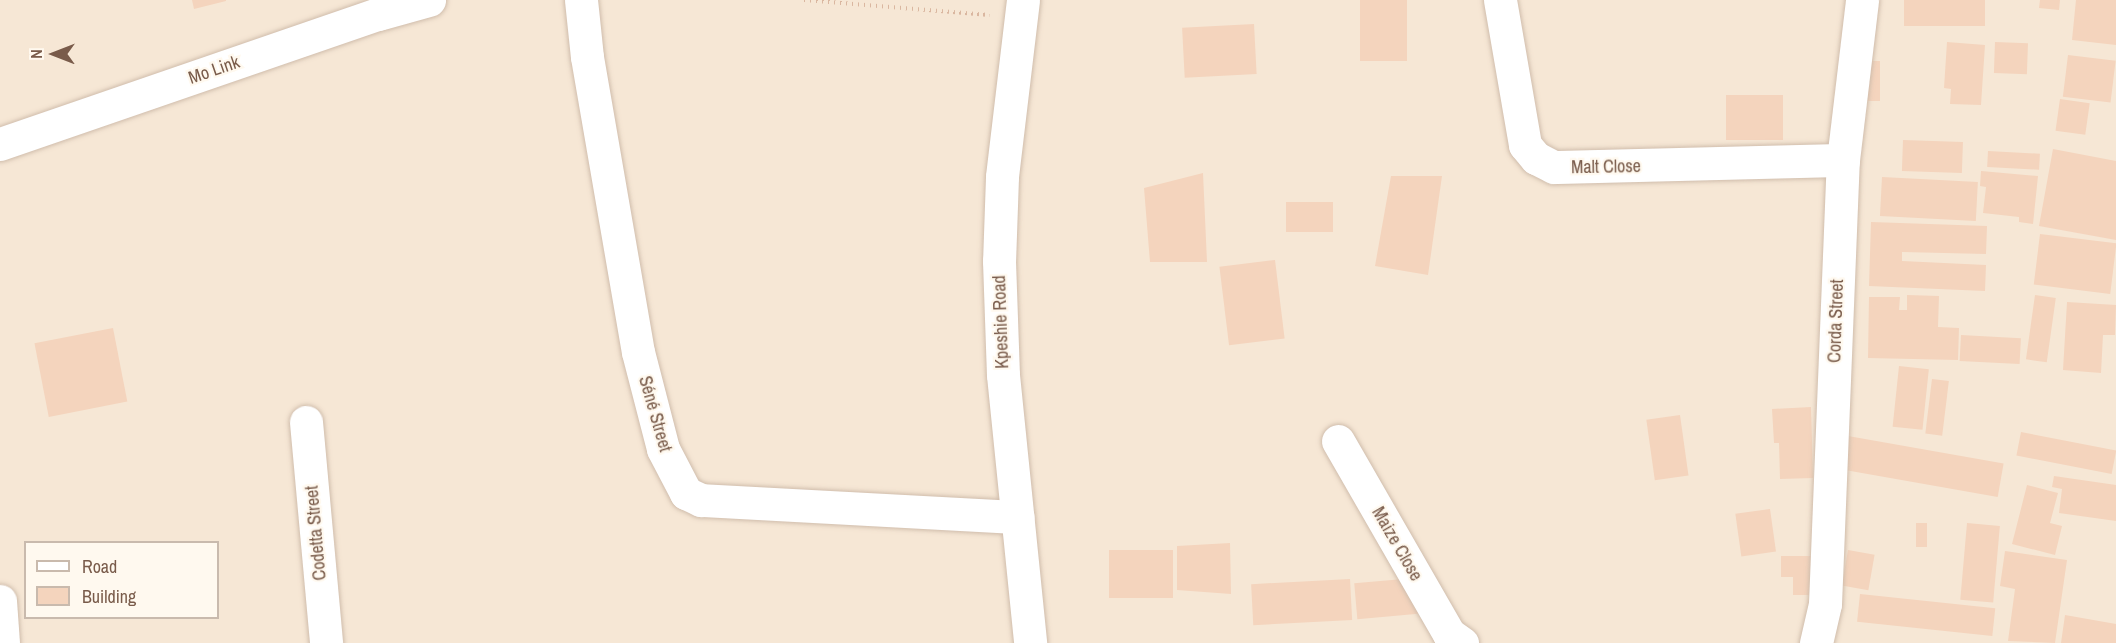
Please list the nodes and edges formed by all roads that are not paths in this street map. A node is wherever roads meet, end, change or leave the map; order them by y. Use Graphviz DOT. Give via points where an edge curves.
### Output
graph roads {
  1 [pos="429,0"];
  2 [pos="581,0"];
  3 [pos="1500,0"];
  4 [pos="1862,0"];
  5 [pos="1021,9"];
  6 [pos="0,144"];
  7 [pos="1843,160"];
  8 [pos="306,422"];
  9 [pos="1338,441"];
  10 [pos="1018,516"];
  11 [pos="0,601"];
  12 [pos="3,643"];
  13 [pos="326,643"];
  14 [pos="1030,643"];
  15 [pos="1462,643"];
  16 [pos="1816,643"];
  1 -- 6 [label="street, Mo Link"];
  2 -- 10 [label="street, Séné Street" via="587,57 638,352 663,449 686,493 701,500"];
  3 -- 7 [label="street, Malt Close" via="1525,145 1536,158 1554,167"];
  4 -- 7 [label="street, Corda Street"];
  5 -- 10 [label="street, Kpeshie Road" via="1002,177 999,261 1003,375"];
  7 -- 16 [label="street, Corda Street" via="1825,604"];
  8 -- 13 [label="street, Codetta Street"];
  9 -- 15 [label="street, Maize Close" via="1449,633"];
  10 -- 14 [label="street, Kpeshie Road"];
  11 -- 12 [label="street"];
}
